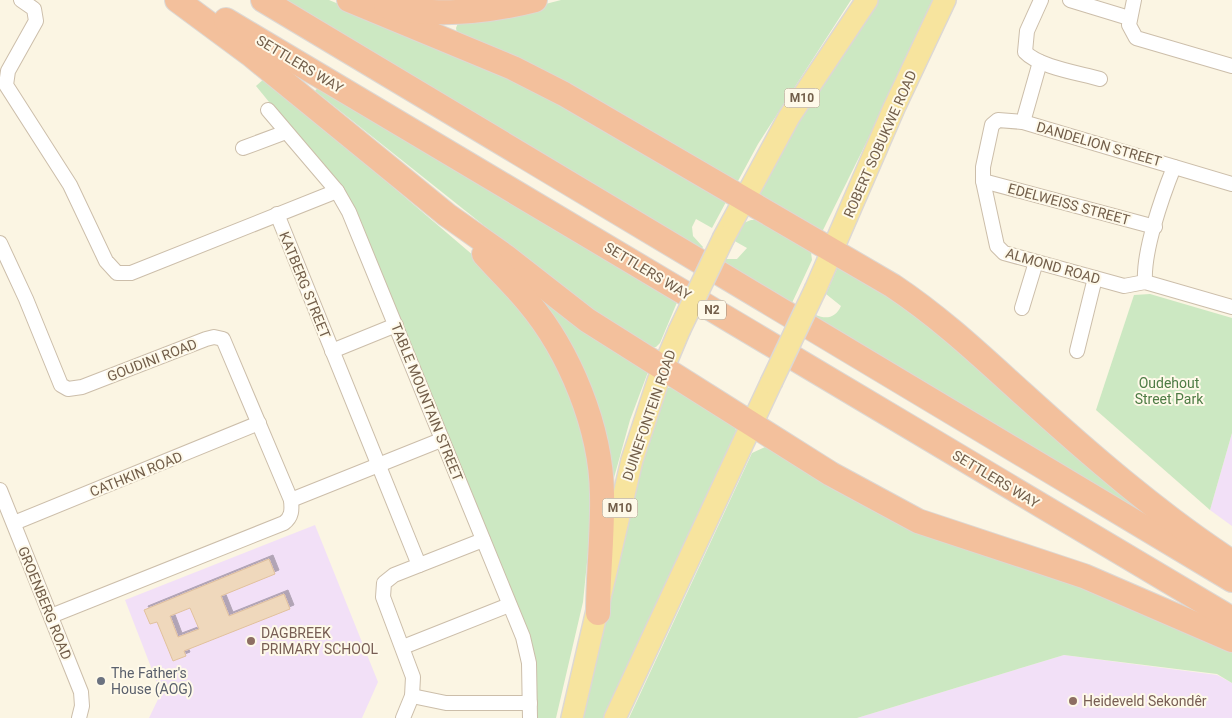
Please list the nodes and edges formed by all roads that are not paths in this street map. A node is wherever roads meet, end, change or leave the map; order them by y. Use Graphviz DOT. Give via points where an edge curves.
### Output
graph roads {
  1 [pos="21,0"];
  2 [pos="177,0"];
  3 [pos="192,0"];
  4 [pos="263,0"];
  5 [pos="349,0"];
  6 [pos="358,0"];
  7 [pos="535,0"];
  8 [pos="867,0"];
  9 [pos="945,0"];
  10 [pos="1041,0"];
  11 [pos="1070,0"];
  12 [pos="1134,0"];
  13 [pos="1129,18"];
  14 [pos="1040,62"];
  15 [pos="1232,66"];
  16 [pos="1100,80"];
  17 [pos="268,110"];
  18 [pos="1023,122"];
  19 [pos="992,125"];
  20 [pos="286,132"];
  21 [pos="243,148"];
  22 [pos="1174,167"];
  23 [pos="982,181"];
  24 [pos="1232,184"];
  25 [pos="337,192"];
  26 [pos="743,199"];
  27 [pos="277,214"];
  28 [pos="447,215"];
  29 [pos="1155,227"];
  30 [pos="0,244"];
  31 [pos="832,251"];
  32 [pos="1036,262"];
  33 [pos="1095,278"];
  34 [pos="1144,282"];
  35 [pos="1232,307"];
  36 [pos="1022,308"];
  37 [pos="396,325"];
  38 [pos="332,351"];
  39 [pos="1077,351"];
  40 [pos="663,369"];
  41 [pos="259,423"];
  42 [pos="752,424"];
  43 [pos="442,440"];
  44 [pos="380,465"];
  45 [pos="0,490"];
  46 [pos="291,500"];
  47 [pos="14,523"];
  48 [pos="483,540"];
  49 [pos="1232,562"];
  50 [pos="419,565"];
  51 [pos="1232,580"];
  52 [pos="509,605"];
  53 [pos="598,613"];
  54 [pos="50,616"];
  55 [pos="1232,619"];
  56 [pos="1232,640"];
  57 [pos="403,647"];
  58 [pos="412,696"];
  59 [pos="530,703"];
  60 [pos="79,718"];
  61 [pos="403,718"];
  62 [pos="530,718"];
  63 [pos="572,718"];
  64 [pos="615,718"];
  1 -- 27 [label="street, KATBERG STREET" via="34,9 36,21 8,71 6,85 70,185 112,269 124,275"];
  2 -- 28 [label="highway" via="258,60"];
  3 -- 55 [label="highway, SETTLERS WAY / N2"];
  4 -- 51 [label="highway, N2"];
  5 -- 26 [label="highway" via="513,68 603,116"];
  6 -- 7 [label="highway" via="445,12 492,9"];
  8 -- 26 [label="main road, M10" via="790,117"];
  9 -- 31 [label="main road, ROBERT SOBUKWE ROAD"];
  10 -- 14 [label="street" via="1024,46 1030,58"];
  11 -- 13 [label="street"];
  12 -- 13 [label="street"];
  13 -- 15 [label="street" via="1131,32 1141,40"];
  14 -- 16 [label="street"];
  14 -- 18 [label="street"];
  17 -- 20 [label="street, TABLE MOUNTAIN STREET"];
  18 -- 19 [label="street, DANDELION STREET" via="998,120"];
  18 -- 22 [label="street, DANDELION STREET"];
  19 -- 23 [label="street, ALMOND ROAD"];
  20 -- 21 [label="street"];
  20 -- 25 [label="street, TABLE MOUNTAIN STREET"];
  22 -- 24 [label="street, DANDELION STREET"];
  22 -- 29 [label="street"];
  23 -- 29 [label="street, EDELWEISS STREET"];
  23 -- 32 [label="street, ALMOND ROAD" via="999,250"];
  25 -- 27 [label="street"];
  25 -- 37 [label="street, TABLE MOUNTAIN STREET" via="349,212"];
  26 -- 31 [label="highway"];
  26 -- 40 [label="main road, DUINEFONTEIN ROAD / M10, bridge"];
  27 -- 38 [label="street, KATBERG STREET"];
  28 -- 40 [label="highway" via="587,320"];
  28 -- 53 [label="highway" via="528,303 552,336 586,407 596,442 602,484"];
  29 -- 34 [label="street"];
  30 -- 41 [label="street, GOUDINI ROAD" via="64,387 75,390 206,339 219,337 228,347"];
  31 -- 42 [label="main road, ROBERT SOBUKWE ROAD, bridge"];
  31 -- 49 [label="highway" via="893,286 946,324 1078,442 1199,540"];
  32 -- 33 [label="street, ALMOND ROAD"];
  32 -- 36 [label="street"];
  33 -- 34 [label="street, ALMOND ROAD" via="1124,286"];
  33 -- 39 [label="street"];
  34 -- 35 [label="street"];
  37 -- 38 [label="street"];
  37 -- 43 [label="street, TABLE MOUNTAIN STREET"];
  38 -- 44 [label="street, KATBERG STREET"];
  40 -- 42 [label="highway"];
  40 -- 53 [label="main road, DUINEFONTEIN ROAD / M10" via="626,484"];
  41 -- 46 [label="street, GOUDINI ROAD"];
  41 -- 47 [label="street, CATHKIN ROAD"];
  42 -- 56 [label="highway" via="831,474 918,521 1084,576"];
  42 -- 64 [label="main road"];
  43 -- 44 [label="street"];
  43 -- 48 [label="street, TABLE MOUNTAIN STREET"];
  44 -- 46 [label="street"];
  44 -- 50 [label="street, KATBERG STREET"];
  45 -- 47 [label="street, GROENBERG ROAD"];
  46 -- 54 [label="street" via="291,513 284,523"];
  47 -- 54 [label="street, GROENBERG ROAD"];
  48 -- 50 [label="street"];
  48 -- 52 [label="street, TABLE MOUNTAIN STREET"];
  50 -- 57 [label="street" via="390,577 383,587 383,597"];
  52 -- 57 [label="street"];
  52 -- 59 [label="street, TABLE MOUNTAIN STREET" via="527,650"];
  53 -- 63 [label="main road, DUINEFONTEIN ROAD / M10"];
  54 -- 60 [label="street, GROENBERG ROAD" via="81,692"];
  57 -- 58 [label="street" via="413,677"];
  58 -- 59 [label="street" via="446,703"];
  58 -- 61 [label="street"];
  59 -- 62 [label="street, TABLE MOUNTAIN STREET"];
}
